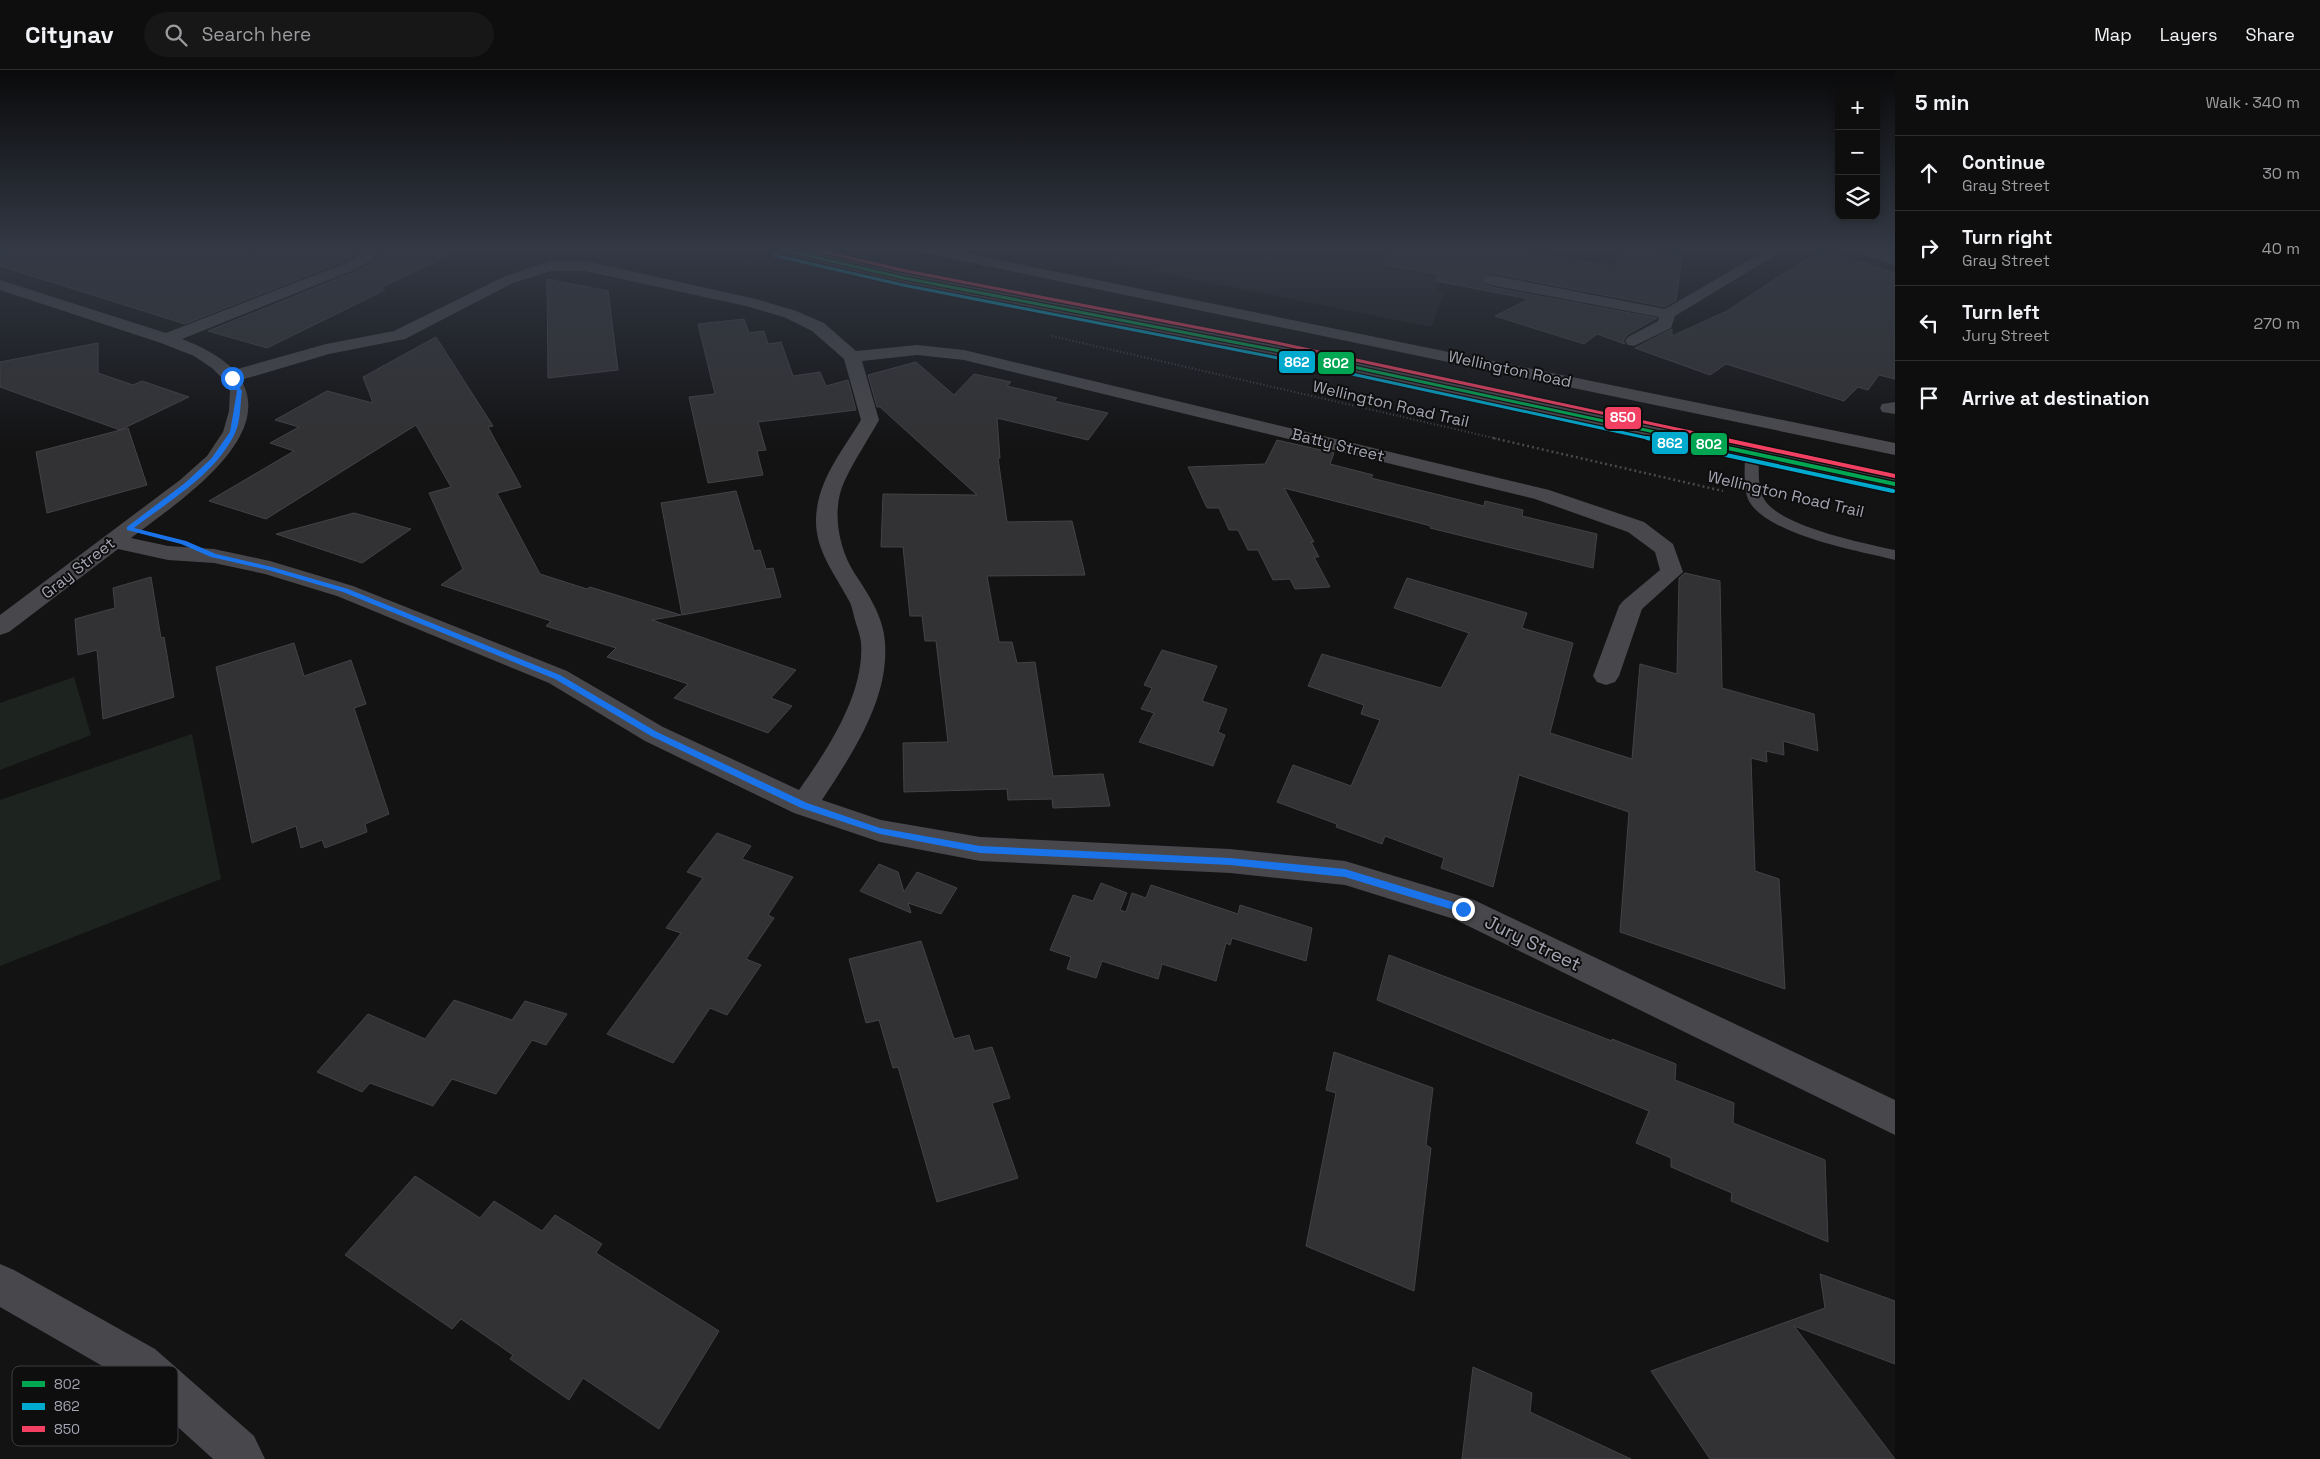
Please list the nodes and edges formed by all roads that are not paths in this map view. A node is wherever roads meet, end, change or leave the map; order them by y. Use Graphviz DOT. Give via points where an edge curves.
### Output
graph roads {
  1 [pos="86,313"];
  2 [pos="233,313"];
  3 [pos="443,313"];
  4 [pos="786,313"];
  5 [pos="1083,313"];
  6 [pos="1234,313"];
  7 [pos="1662,313"];
  8 [pos="1668,314"];
  9 [pos="167,339"];
  10 [pos="1634,341"];
  11 [pos="852,357"];
  12 [pos="232,378"];
  13 [pos="1895,449"];
  14 [pos="1752,453"];
  15 [pos="1895,484"];
  16 [pos="121,535"];
  17 [pos="1895,555"];
  18 [pos="0,627"];
  19 [pos="1606,676"];
  20 [pos="804,805"];
  21 [pos="1895,1118"];
  22 [pos="0,1284"];
  23 [pos="142,1366"];
  24 [pos="178,1398"];
  25 [pos="243,1459"];
  1 -- 9 [label="street"];
  2 -- 9 [label="street"];
  3 -- 12 [label="street" via="399,335 326,349"];
  4 -- 11 [label="street" via="818,327"];
  5 -- 14 [label="highway, Wellington Road" via="1275,350"];
  6 -- 13 [label="highway, Wellington Road"];
  7 -- 8 [label="street"];
  8 -- 10 [label="street" via="1665,324"];
  9 -- 12 [label="street" via="200,352"];
  11 -- 19 [label="street, Batty Street" via="917,350 964,355 1542,494 1636,527 1665,549 1672,572 1631,606"];
  11 -- 20 [label="street" via="870,420 834,481 827,508 829,541 842,572 861,600 873,642 871,678 838,754"];
  12 -- 16 [label="street, Gray Street" via="239,391 233,432 214,460"];
  14 -- 15 [label="highway, Wellington Road"];
  14 -- 17 [label="lane" via="1756,498 1772,515 1815,536"];
  16 -- 18 [label="street, Gray Street"];
  16 -- 20 [label="street, Jury Street" via="168,553 214,556 270,568 345,591 558,677 654,734"];
  20 -- 21 [label="street, Jury Street" via="880,831 980,849 1230,861 1345,873 1463,909"];
  22 -- 23 [label="street"];
  24 -- 25 [label="street"];
}
